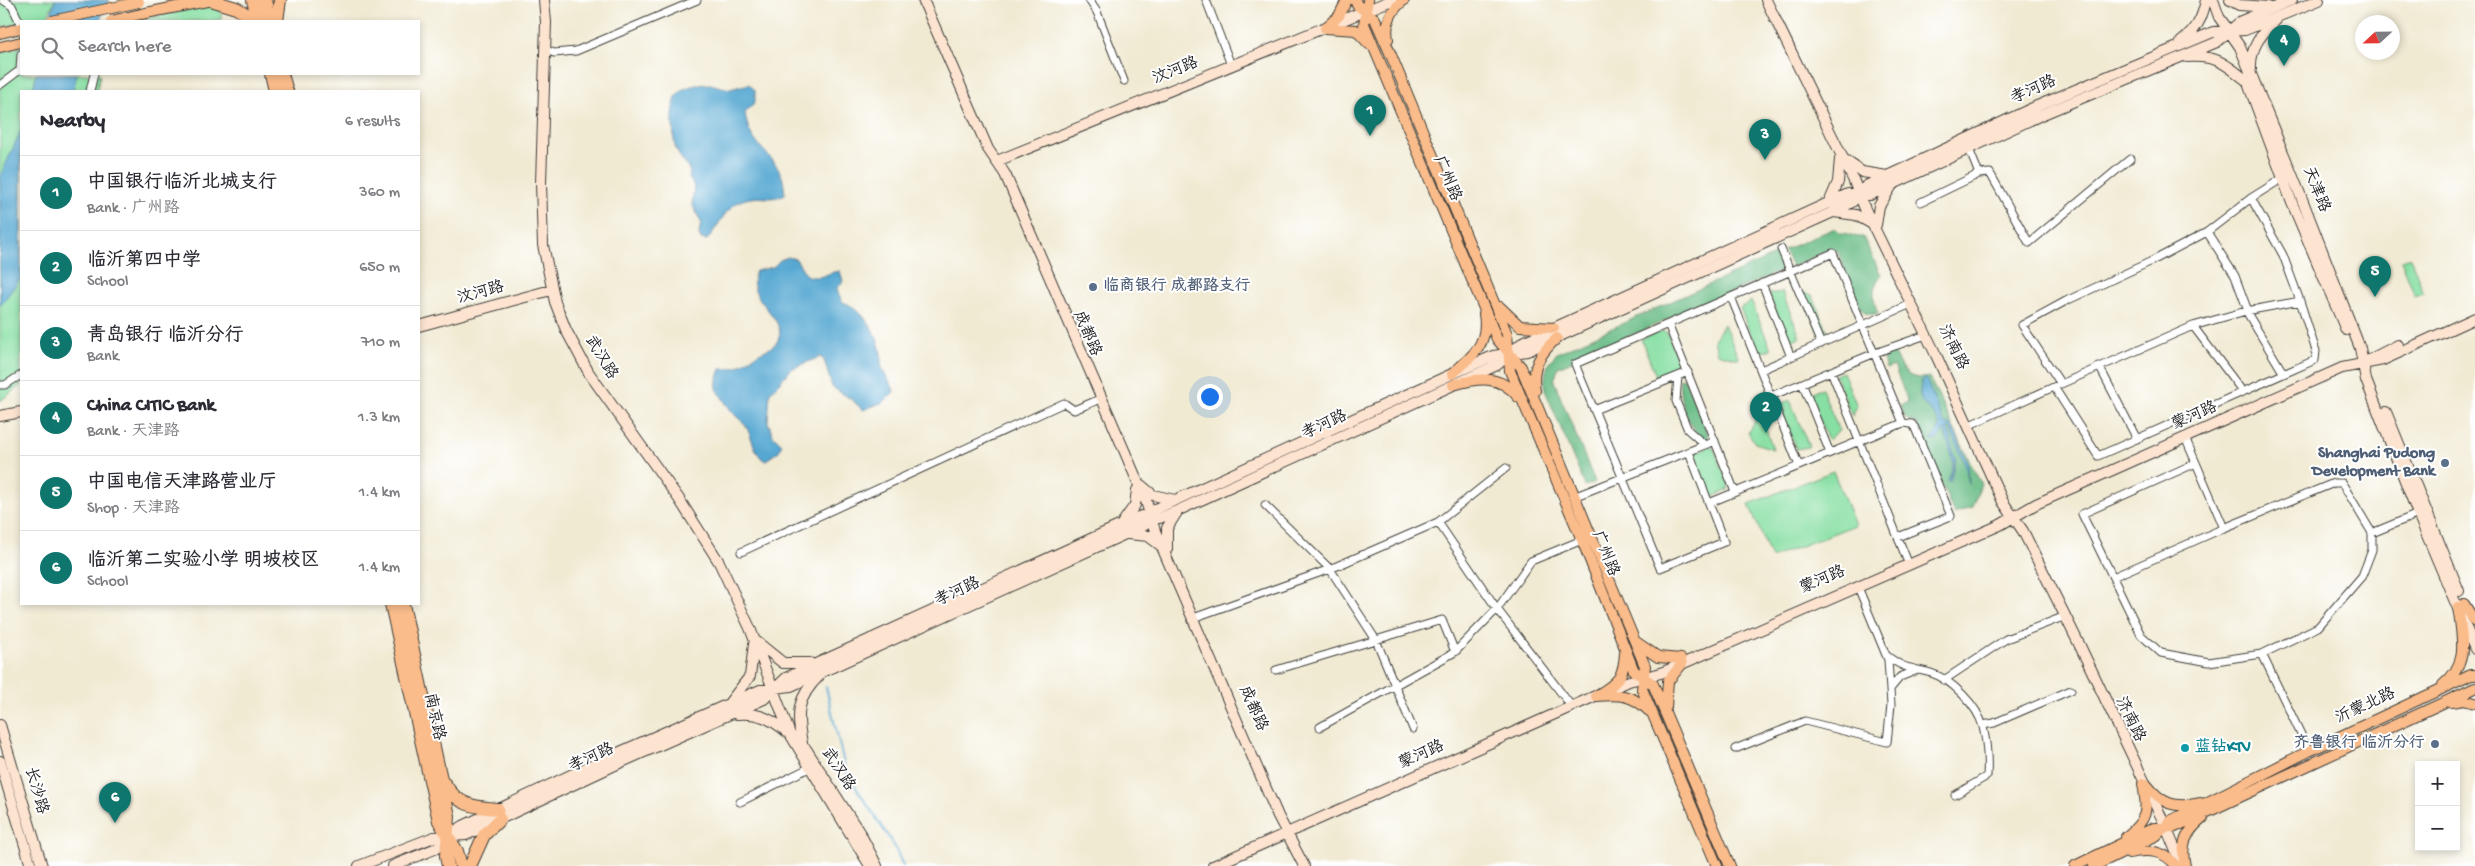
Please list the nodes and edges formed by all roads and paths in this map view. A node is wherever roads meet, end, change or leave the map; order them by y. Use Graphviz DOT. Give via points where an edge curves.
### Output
graph roads {
  1 [pos="3,0"];
  2 [pos="124,0"];
  3 [pos="211,0"];
  4 [pos="253,0"];
  5 [pos="265,0"];
  6 [pos="280,0"];
  7 [pos="544,0"];
  8 [pos="697,0"];
  9 [pos="923,0"];
  10 [pos="929,0"];
  11 [pos="1089,0"];
  12 [pos="1206,0"];
  13 [pos="1346,0"];
  14 [pos="1355,0"];
  15 [pos="1368,0"];
  16 [pos="1392,0"];
  17 [pos="1402,0"];
  18 [pos="1764,0"];
  19 [pos="2206,0"];
  20 [pos="2212,0"];
  21 [pos="2219,0"];
  22 [pos="2230,0"];
  23 [pos="2292,0"];
  24 [pos="2319,0"];
  25 [pos="143,1"];
  26 [pos="1366,11"];
  27 [pos="2278,11"];
  28 [pos="57,20"];
  29 [pos="113,20"];
  30 [pos="116,20"];
  31 [pos="256,20"];
  32 [pos="258,20"];
  33 [pos="270,20"];
  34 [pos="277,20"];
  35 [pos="20,25"];
  36 [pos="20,27"];
  37 [pos="1325,28"];
  38 [pos="2228,32"];
  39 [pos="0,33"];
  40 [pos="20,42"];
  41 [pos="0,47"];
  42 [pos="546,50"];
  43 [pos="2176,53"];
  44 [pos="1391,55"];
  45 [pos="1379,58"];
  46 [pos="1231,65"];
  47 [pos="20,70"];
  48 [pos="94,75"];
  49 [pos="270,75"];
  50 [pos="282,75"];
  51 [pos="2249,78"];
  52 [pos="1124,81"];
  53 [pos="0,85"];
  54 [pos="90,90"];
  55 [pos="275,90"];
  56 [pos="287,90"];
  57 [pos="1969,149"];
  58 [pos="1841,158"];
  59 [pos="2130,159"];
  60 [pos="997,161"];
  61 [pos="1979,174"];
  62 [pos="2283,178"];
  63 [pos="1890,180"];
  64 [pos="1859,194"];
  65 [pos="2252,198"];
  66 [pos="1921,202"];
  67 [pos="1831,207"];
  68 [pos="1874,225"];
  69 [pos="2207,232"];
  70 [pos="1781,249"];
  71 [pos="1790,271"];
  72 [pos="1762,284"];
  73 [pos="551,290"];
  74 [pos="1731,297"];
  75 [pos="1493,299"];
  76 [pos="2300,301"];
  77 [pos="1482,303"];
  78 [pos="1911,304"];
  79 [pos="2247,311"];
  80 [pos="2475,312"];
  81 [pos="2475,318"];
  82 [pos="1668,324"];
  83 [pos="420,326"];
  84 [pos="1864,326"];
  85 [pos="2193,326"];
  86 [pos="1556,333"];
  87 [pos="1926,335"];
  88 [pos="1821,344"];
  89 [pos="1875,353"];
  90 [pos="1509,354"];
  91 [pos="1792,357"];
  92 [pos="2363,365"];
  93 [pos="2099,366"];
  94 [pos="1761,370"];
  95 [pos="1831,371"];
  96 [pos="1688,372"];
  97 [pos="2284,374"];
  98 [pos="20,376"];
  99 [pos="1678,376"];
  100 [pos="1453,379"];
  101 [pos="1802,383"];
  102 [pos="0,385"];
  103 [pos="2058,385"];
  104 [pos="2243,392"];
  105 [pos="1771,396"];
  106 [pos="1098,400"];
  107 [pos="1536,402"];
  108 [pos="1525,408"];
  109 [pos="1594,410"];
  110 [pos="20,412"];
  111 [pos="0,416"];
  112 [pos="1903,423"];
  113 [pos="1972,424"];
  114 [pos="2136,439"];
  115 [pos="1716,441"];
  116 [pos="1859,441"];
  117 [pos="2187,442"];
  118 [pos="1705,445"];
  119 [pos="1689,452"];
  120 [pos="1830,453"];
  121 [pos="2196,462"];
  122 [pos="1799,466"];
  123 [pos="1506,468"];
  124 [pos="1622,478"];
  125 [pos="1138,486"];
  126 [pos="1735,492"];
  127 [pos="1576,496"];
  128 [pos="1709,503"];
  129 [pos="1178,505"];
  130 [pos="1266,505"];
  131 [pos="2418,514"];
  132 [pos="1151,517"];
  133 [pos="2014,517"];
  134 [pos="1438,522"];
  135 [pos="2224,528"];
  136 [pos="1123,529"];
  137 [pos="2372,533"];
  138 [pos="1898,537"];
  139 [pos="1582,540"];
  140 [pos="1164,548"];
  141 [pos="740,552"];
  142 [pos="1907,560"];
  143 [pos="1330,569"];
  144 [pos="2113,577"];
  145 [pos="1858,587"];
  146 [pos="391,605"];
  147 [pos="403,605"];
  148 [pos="2461,606"];
  149 [pos="1497,610"];
  150 [pos="1196,617"];
  151 [pos="2063,617"];
  152 [pos="2475,622"];
  153 [pos="2475,632"];
  154 [pos="754,640"];
  155 [pos="1376,640"];
  156 [pos="1635,641"];
  157 [pos="1625,649"];
  158 [pos="2475,649"];
  159 [pos="1455,652"];
  160 [pos="2262,654"];
  161 [pos="1886,655"];
  162 [pos="1681,661"];
  163 [pos="821,667"];
  164 [pos="1276,670"];
  165 [pos="1915,671"];
  166 [pos="2475,675"];
  167 [pos="1645,678"];
  168 [pos="1944,680"];
  169 [pos="1394,686"];
  170 [pos="774,688"];
  171 [pos="2475,688"];
  172 [pos="1890,689"];
  173 [pos="2071,690"];
  174 [pos="2433,692"];
  175 [pos="1596,696"];
  176 [pos="2446,703"];
  177 [pos="2475,703"];
  178 [pos="1572,707"];
  179 [pos="728,709"];
  180 [pos="1666,713"];
  181 [pos="1653,715"];
  182 [pos="0,725"];
  183 [pos="1983,725"];
  184 [pos="1320,727"];
  185 [pos="1413,729"];
  186 [pos="790,734"];
  187 [pos="802,743"];
  188 [pos="1735,749"];
  189 [pos="2308,751"];
  190 [pos="0,760"];
  191 [pos="809,768"];
  192 [pos="440,775"];
  193 [pos="2144,784"];
  194 [pos="1955,795"];
  195 [pos="740,802"];
  196 [pos="2217,802"];
  197 [pos="499,814"];
  198 [pos="2166,827"];
  199 [pos="1287,832"];
  200 [pos="447,836"];
  201 [pos="2112,853"];
  202 [pos="31,866"];
  203 [pos="42,866"];
  204 [pos="359,866"];
  205 [pos="393,866"];
  206 [pos="448,866"];
  207 [pos="460,866"];
  208 [pos="470,866"];
  209 [pos="870,866"];
  210 [pos="877,866"];
  211 [pos="1213,866"];
  212 [pos="1299,866"];
  213 [pos="1304,866"];
  214 [pos="1717,866"];
  215 [pos="1730,866"];
  216 [pos="2075,866"];
  217 [pos="2094,866"];
  218 [pos="2176,866"];
  219 [pos="2184,866"];
  1 -- 35 [label="street" via="12,6"];
  2 -- 29 [label="street"];
  3 -- 30 [label="main road, bridge"];
  3 -- 31 [label="highway" via="236,8"];
  4 -- 32 [label="highway"];
  5 -- 33 [label="highway"];
  6 -- 34 [label="highway"];
  7 -- 42 [label="street, 武汉路"];
  8 -- 42 [label="street" via="576,51 554,53"];
  9 -- 60 [label="street, 成都路" via="988,149"];
  10 -- 60 [label="street, 成都路"];
  11 -- 52 [label="street"];
  12 -- 46 [label="street"];
  13 -- 37 [label="main road" via="1339,16"];
  14 -- 26 [label="main road, 广州路"];
  15 -- 26 [label="main road, 广州路"];
  16 -- 26 [label="street, 汶河路"];
  17 -- 26 [label="street, 汶河路"];
  17 -- 44 [label="main road" via="1390,16 1386,30"];
  18 -- 58 [label="street, 济南路"];
  19 -- 43 [label="street" via="2202,20"];
  20 -- 38 [label="street, 天津路"];
  21 -- 38 [label="street, 天津路"];
  22 -- 27 [label="street" via="2239,5"];
  23 -- 27 [label="street, 孝河路"];
  24 -- 27 [label="street, 孝河路"];
  25 -- 28 [label="main road, bridge"];
  26 -- 37 [label="street, 汶河路"];
  26 -- 44 [label="main road, 广州路" via="1375,19"];
  26 -- 45 [label="main road, 广州路" via="1364,24"];
  27 -- 38 [label="street, 孝河路" via="2245,30"];
  27 -- 51 [label="street" via="2254,46"];
  36 -- 39 [label="main road"];
  37 -- 45 [label="main road" via="1356,30"];
  37 -- 46 [label="street, 汶河路"];
  38 -- 43 [label="street, 孝河路" via="2217,42"];
  38 -- 51 [label="street, 天津路"];
  40 -- 41 [label="main road"];
  42 -- 73 [label="street, 武汉路" via="541,183 543,245"];
  43 -- 51 [label="street" via="2219,60"];
  43 -- 57 [label="street, 孝河路"];
  43 -- 63 [label="street, 孝河路" via="2037,106"];
  44 -- 75 [label="main road, 广州路"];
  45 -- 77 [label="main road, 广州路"];
  46 -- 60 [label="street, 汶河路"];
  47 -- 53 [label="street"];
  48 -- 54 [label="street"];
  49 -- 55 [label="highway"];
  50 -- 56 [label="highway"];
  51 -- 62 [label="street, 天津路"];
  51 -- 92 [label="street, 天津路" via="2360,348"];
  57 -- 61 [label="street"];
  57 -- 63 [label="street, 孝河路"];
  58 -- 63 [label="street" via="1862,172"];
  58 -- 64 [label="street, 济南路"];
  58 -- 67 [label="street"];
  59 -- 61 [label="street" via="2029,243 1990,173"];
  60 -- 106 [label="street, 成都路"];
  60 -- 125 [label="street, 成都路"];
  61 -- 66 [label="street"];
  62 -- 65 [label="street"];
  62 -- 92 [label="street, 天津路"];
  63 -- 64 [label="street, 孝河路" via="1866,186"];
  63 -- 68 [label="street"];
  64 -- 67 [label="street, 孝河路" via="1848,194"];
  64 -- 68 [label="street, 济南路"];
  65 -- 69 [label="street"];
  65 -- 76 [label="street" via="2284,255"];
  67 -- 68 [label="street"];
  67 -- 86 [label="street, 孝河路"];
  68 -- 78 [label="street, 济南路"];
  68 -- 113 [label="street, 济南路"];
  69 -- 79 [label="street" via="2235,276"];
  69 -- 103 [label="street" via="2022,325"];
  70 -- 71 [label="street"];
  71 -- 72 [label="street"];
  71 -- 84 [label="street" via="1833,252"];
  71 -- 88 [label="street"];
  72 -- 74 [label="street"];
  72 -- 91 [label="street"];
  73 -- 83 [label="street, 汶河路"];
  73 -- 154 [label="street, 武汉路" via="566,330 589,373 679,499 719,562"];
  74 -- 82 [label="street"];
  74 -- 94 [label="street"];
  75 -- 86 [label="main road" via="1520,326"];
  75 -- 90 [label="main road, 广州路" via="1508,334"];
  76 -- 79 [label="street"];
  76 -- 97 [label="street" via="2316,352 2315,360"];
  77 -- 90 [label="main road, 广州路" via="1497,339"];
  77 -- 100 [label="main road" via="1483,342"];
  78 -- 84 [label="street"];
  78 -- 87 [label="street, 济南路"];
  79 -- 85 [label="street"];
  79 -- 97 [label="street"];
  80 -- 92 [label="street, 蒙河路" via="2380,353"];
  81 -- 92 [label="street, 蒙河路" via="2383,360"];
  82 -- 96 [label="street"];
  82 -- 109 [label="street" via="1575,364"];
  84 -- 88 [label="street"];
  84 -- 89 [label="street"];
  85 -- 93 [label="street"];
  85 -- 104 [label="street"];
  86 -- 90 [label="street, 孝河路" via="1523,342"];
  86 -- 107 [label="main road" via="1536,364 1533,379"];
  87 -- 89 [label="street"];
  87 -- 133 [label="street, 济南路" via="2003,502"];
  88 -- 91 [label="street"];
  89 -- 95 [label="street"];
  89 -- 112 [label="street"];
  90 -- 100 [label="street, 孝河路" via="1496,365"];
  90 -- 107 [label="main road, 广州路" via="1521,367"];
  90 -- 108 [label="main road, 广州路" via="1510,371"];
  91 -- 94 [label="street"];
  92 -- 117 [label="street, 蒙河路"];
  92 -- 131 [label="street, 天津路"];
  92 -- 133 [label="street, 蒙河路" via="2342,368 2036,504"];
  92 -- 148 [label="street, 天津路" via="2372,378"];
  93 -- 103 [label="street"];
  93 -- 114 [label="street"];
  94 -- 105 [label="street"];
  95 -- 101 [label="street"];
  95 -- 116 [label="street"];
  96 -- 99 [label="street"];
  96 -- 115 [label="street"];
  97 -- 104 [label="street"];
  98 -- 102 [label="street"];
  99 -- 109 [label="street"];
  99 -- 118 [label="street" via="1676,401 1688,430"];
  100 -- 108 [label="main road" via="1479,378 1498,382 1512,389"];
  100 -- 129 [label="street, 孝河路"];
  101 -- 105 [label="street"];
  101 -- 120 [label="street"];
  103 -- 113 [label="street"];
  103 -- 114 [label="street" via="2098,456"];
  104 -- 114 [label="street"];
  105 -- 122 [label="street"];
  106 -- 125 [label="street, 成都路"];
  106 -- 141 [label="street" via="1074,410 1064,403"];
  107 -- 127 [label="main road, 广州路"];
  108 -- 139 [label="main road, 广州路"];
  109 -- 124 [label="street"];
  110 -- 111 [label="street"];
  112 -- 116 [label="street"];
  112 -- 138 [label="street" via="1912,424 1915,428 1951,516"];
  113 -- 133 [label="street, 济南路" via="2009,499"];
  115 -- 118 [label="street"];
  115 -- 126 [label="street"];
  116 -- 120 [label="street"];
  116 -- 138 [label="street"];
  117 -- 121 [label="street"];
  117 -- 133 [label="street, 蒙河路"];
  118 -- 119 [label="street"];
  119 -- 124 [label="street"];
  119 -- 128 [label="street"];
  120 -- 122 [label="street"];
  121 -- 135 [label="street"];
  121 -- 144 [label="street" via="2082,514"];
  122 -- 126 [label="street"];
  123 -- 134 [label="street"];
  124 -- 127 [label="street"];
  124 -- 128 [label="street" via="1660,568 1724,542"];
  125 -- 129 [label="street" via="1153,496"];
  125 -- 132 [label="street, 成都路"];
  125 -- 136 [label="street" via="1135,505"];
  126 -- 128 [label="street"];
  127 -- 156 [label="main road, 广州路"];
  129 -- 132 [label="street, 孝河路" via="1156,509"];
  129 -- 140 [label="street" via="1167,528"];
  130 -- 143 [label="street"];
  131 -- 137 [label="street"];
  131 -- 148 [label="street, 天津路"];
  132 -- 136 [label="street, 孝河路" via="1145,525"];
  132 -- 140 [label="street, 成都路"];
  133 -- 142 [label="street, 蒙河路" via="1996,520"];
  133 -- 145 [label="street, 蒙河路"];
  133 -- 151 [label="street, 济南路"];
  133 -- 193 [label="street, 济南路" via="2030,544"];
  134 -- 143 [label="street"];
  134 -- 149 [label="street"];
  135 -- 137 [label="street" via="2334,483 2342,483"];
  135 -- 144 [label="street"];
  136 -- 140 [label="street" via="1148,536"];
  136 -- 163 [label="street, 孝河路"];
  137 -- 160 [label="street" via="2372,550 2362,576 2318,627"];
  138 -- 142 [label="street"];
  139 -- 149 [label="street" via="1531,561"];
  139 -- 157 [label="main road, 广州路"];
  140 -- 150 [label="street, 成都路"];
  140 -- 199 [label="street, 成都路"];
  142 -- 162 [label="street, 蒙河路"];
  143 -- 150 [label="street"];
  143 -- 155 [label="street"];
  144 -- 160 [label="street" via="2141,635 2161,653 2209,662"];
  145 -- 161 [label="street"];
  145 -- 162 [label="street, 蒙河路"];
  146 -- 200 [label="highway, 南京路" via="439,821"];
  147 -- 192 [label="highway, 南京路"];
  148 -- 152 [label="main road"];
  148 -- 153 [label="street, 天津路"];
  148 -- 158 [label="street, 天津路"];
  148 -- 174 [label="main road" via="2462,660 2446,683"];
  149 -- 159 [label="street"];
  149 -- 178 [label="street"];
  150 -- 199 [label="street, 成都路"];
  151 -- 168 [label="street" via="2006,639"];
  151 -- 193 [label="street, 济南路"];
  154 -- 163 [label="street" via="783,662"];
  154 -- 170 [label="street, 武汉路"];
  154 -- 179 [label="street" via="750,676"];
  155 -- 159 [label="street" via="1442,620"];
  155 -- 164 [label="street"];
  155 -- 169 [label="street"];
  156 -- 162 [label="main road" via="1658,657"];
  156 -- 167 [label="main road, 广州路" via="1646,666"];
  157 -- 167 [label="main road, 广州路" via="1634,671"];
  157 -- 175 [label="main road" via="1622,674 1616,684"];
  159 -- 169 [label="street"];
  160 -- 189 [label="street"];
  161 -- 165 [label="street" via="1900,666"];
  161 -- 172 [label="street"];
  162 -- 167 [label="street, 蒙河路" via="1659,668"];
  162 -- 180 [label="main road" via="1668,681"];
  163 -- 170 [label="street, 孝河路" via="786,678"];
  163 -- 187 [label="street" via="802,698 798,716"];
  165 -- 168 [label="street"];
  165 -- 172 [label="street" via="1900,678"];
  166 -- 174 [label="main road, 沂蒙北路"];
  167 -- 175 [label="street, 蒙河路" via="1629,681"];
  167 -- 180 [label="main road, 广州路" via="1653,684"];
  167 -- 181 [label="main road, 广州路" via="1642,689"];
  168 -- 183 [label="street" via="1954,685"];
  169 -- 184 [label="street"];
  169 -- 185 [label="street"];
  170 -- 179 [label="street, 孝河路" via="760,690"];
  170 -- 186 [label="street, 武汉路"];
  170 -- 187 [label="street, 武汉路"];
  171 -- 176 [label="main road, 沂蒙北路"];
  172 -- 188 [label="street" via="1887,742 1805,721"];
  173 -- 183 [label="street"];
  174 -- 189 [label="main road, 沂蒙北路"];
  175 -- 178 [label="street, 蒙河路"];
  175 -- 181 [label="main road" via="1620,694 1632,697"];
  176 -- 177 [label="main road" via="2464,700"];
  176 -- 196 [label="main road, 沂蒙北路"];
  178 -- 199 [label="street, 蒙河路"];
  179 -- 186 [label="street" via="764,716"];
  179 -- 197 [label="street, 孝河路"];
  180 -- 215 [label="main road, 广州路"];
  181 -- 214 [label="main road, 广州路"];
  182 -- 203 [label="street, 长沙路"];
  183 -- 194 [label="street" via="1987,776"];
  186 -- 191 [label="street, 武汉路"];
  187 -- 210 [label="street, 武汉路" via="861,834"];
  189 -- 196 [label="main road, 沂蒙北路"];
  190 -- 202 [label="street, 长沙路"];
  191 -- 195 [label="street"];
  191 -- 209 [label="street, 武汉路"];
  192 -- 197 [label="highway" via="452,795 464,803"];
  192 -- 200 [label="highway, 南京路" via="449,816"];
  193 -- 196 [label="main road" via="2168,804"];
  193 -- 198 [label="street, 济南路"];
  193 -- 201 [label="main road" via="2146,815"];
  196 -- 198 [label="main road, 沂蒙北路" via="2175,827"];
  196 -- 219 [label="main road" via="2190,828 2184,839"];
  197 -- 200 [label="street, 孝河路"];
  197 -- 208 [label="highway" via="484,834"];
  198 -- 201 [label="main road, 沂蒙北路" via="2154,828"];
  198 -- 219 [label="street, 济南路"];
  199 -- 211 [label="street, 蒙河路"];
  199 -- 212 [label="street, 成都路"];
  199 -- 213 [label="street, 成都路"];
  200 -- 204 [label="street, 孝河路"];
  200 -- 205 [label="street, 孝河路" via="437,848"];
  200 -- 206 [label="highway, 南京路"];
  200 -- 207 [label="highway, 南京路" via="457,851"];
  201 -- 216 [label="main road, 沂蒙北路"];
  201 -- 217 [label="main road, 沂蒙北路"];
  201 -- 218 [label="main road" via="2151,850 2171,859"];
}
